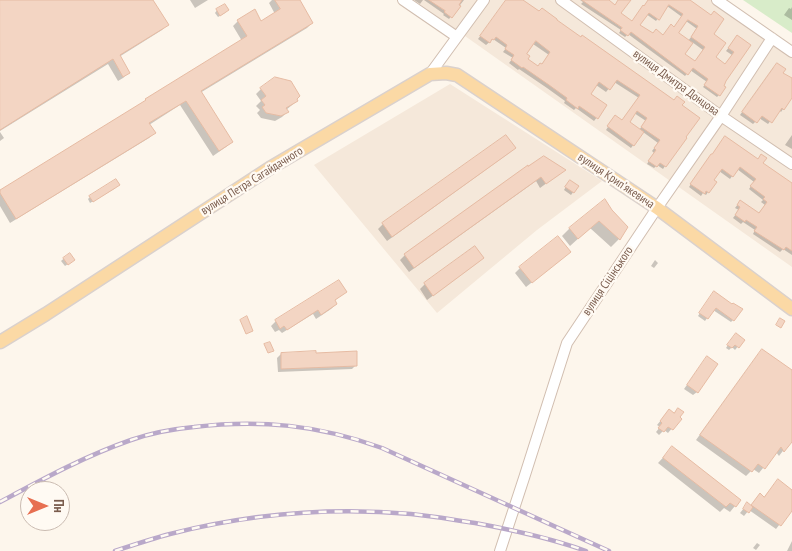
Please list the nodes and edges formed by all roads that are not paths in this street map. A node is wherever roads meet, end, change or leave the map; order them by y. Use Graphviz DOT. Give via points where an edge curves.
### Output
graph roads {
  1 [pos="403,0"];
  2 [pos="484,0"];
  3 [pos="561,0"];
  4 [pos="717,0"];
  5 [pos="456,37"];
  6 [pos="772,38"];
  7 [pos="792,52"];
  8 [pos="430,74"];
  9 [pos="722,116"];
  10 [pos="792,164"];
  11 [pos="657,208"];
  12 [pos="792,309"];
  13 [pos="0,342"];
  14 [pos="500,551"];
  1 -- 5 [label="street"];
  2 -- 5 [label="street, вулиця Петра Сагайдачного"];
  3 -- 9 [label="street, вулиця Дмитра Донцова"];
  4 -- 6 [label="street"];
  5 -- 8 [label="street, вулиця Петра Сагайдачного"];
  6 -- 7 [label="street"];
  6 -- 9 [label="street, вулиця Сіцінського"];
  8 -- 11 [label="main road, вулиця Крипʼякевича" via="457,75"];
  8 -- 13 [label="main road, вулиця Петра Сагайдачного" via="270,168"];
  9 -- 10 [label="street, вулиця Дмитра Донцова"];
  9 -- 11 [label="street, вулиця Сіцінського"];
  11 -- 12 [label="main road, вулиця Крипʼякевича"];
  11 -- 14 [label="street, вулиця Сіцінського" via="567,343"];
}
